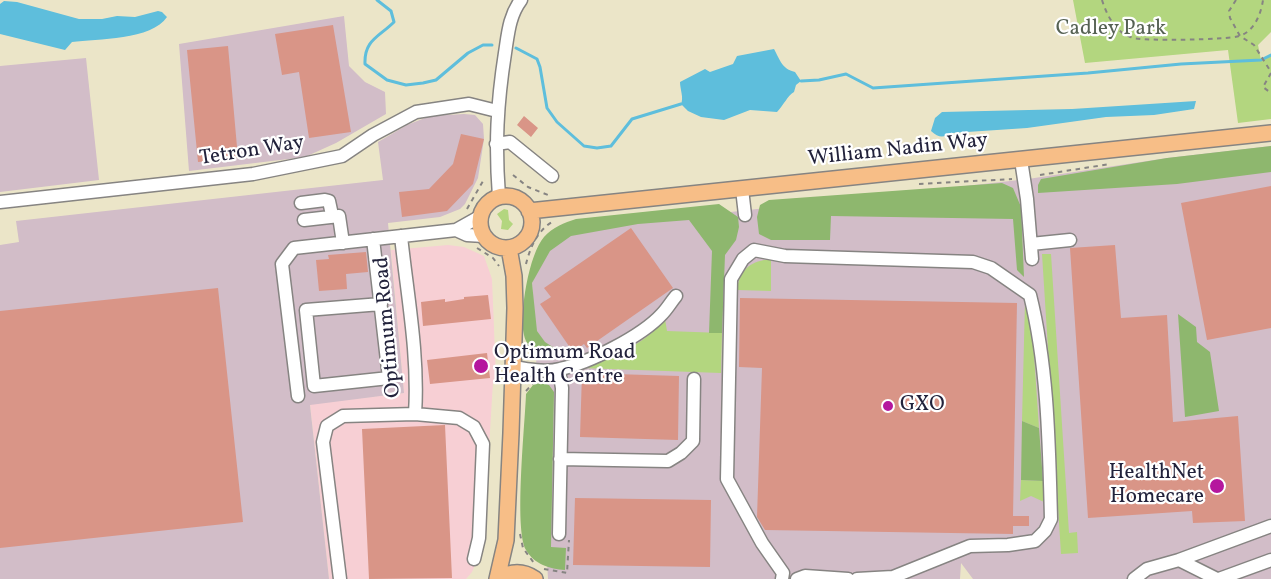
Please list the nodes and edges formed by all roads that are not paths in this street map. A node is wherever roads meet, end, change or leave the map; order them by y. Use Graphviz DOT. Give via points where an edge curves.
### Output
graph roads {
  1 [pos="521,0"];
  2 [pos="497,111"];
  3 [pos="1271,134"];
  4 [pos="496,144"];
  5 [pos="1021,160"];
  6 [pos="552,176"];
  7 [pos="742,189"];
  8 [pos="499,197"];
  9 [pos="0,201"];
  10 [pos="301,203"];
  11 [pos="529,211"];
  12 [pos="332,215"];
  13 [pos="745,215"];
  14 [pos="481,216"];
  15 [pos="304,220"];
  16 [pos="456,230"];
  17 [pos="401,236"];
  18 [pos="373,239"];
  19 [pos="1070,240"];
  20 [pos="479,241"];
  21 [pos="343,243"];
  22 [pos="1031,244"];
  23 [pos="509,248"];
  24 [pos="1032,259"];
  25 [pos="676,296"];
  26 [pos="381,304"];
  27 [pos="514,367"];
  28 [pos="559,370"];
  29 [pos="694,378"];
  30 [pos="298,396"];
  31 [pos="415,414"];
  32 [pos="560,459"];
  33 [pos="1271,525"];
  34 [pos="560,534"];
  35 [pos="506,540"];
  36 [pos="474,560"];
  37 [pos="1179,560"];
  38 [pos="1271,560"];
  39 [pos="530,576"];
  40 [pos="340,579"];
  41 [pos="498,579"];
  42 [pos="782,579"];
  43 [pos="797,579"];
  44 [pos="848,579"];
  45 [pos="857,579"];
  46 [pos="1134,579"];
  47 [pos="1218,579"];
  1 -- 2 [label="street" via="510,20"];
  2 -- 4 [label="street"];
  2 -- 9 [label="street, Tetron Way" via="469,104 416,112 342,156 254,174"];
  3 -- 5 [label="main road, William Nadin Way"];
  4 -- 6 [label="street" via="510,142"];
  4 -- 8 [label="street"];
  5 -- 7 [label="main road, William Nadin Way"];
  5 -- 22 [label="street"];
  7 -- 11 [label="main road, William Nadin Way"];
  7 -- 13 [label="street"];
  8 -- 11 [label="main road" via="517,199"];
  8 -- 14 [label="main road" via="491,200"];
  10 -- 12 [label="street" via="326,200"];
  11 -- 23 [label="main road" via="529,235"];
  12 -- 15 [label="street"];
  12 -- 21 [label="street" via="339,216"];
  14 -- 16 [label="street"];
  14 -- 20 [label="main road"];
  16 -- 17 [label="street"];
  16 -- 20 [label="street"];
  17 -- 18 [label="street"];
  17 -- 31 [label="street, Optimum Road"];
  18 -- 21 [label="street"];
  18 -- 26 [label="street"];
  19 -- 22 [label="street"];
  20 -- 23 [label="main road"];
  21 -- 30 [label="street" via="294,248 282,264"];
  22 -- 24 [label="street"];
  23 -- 27 [label="main road" via="514,276"];
  25 -- 28 [label="street" via="661,315 623,342"];
  26 -- 26 [label="street" via="389,378 314,386 306,310"];
  27 -- 28 [label="street"];
  27 -- 35 [label="main road"];
  28 -- 32 [label="street"];
  29 -- 32 [label="street" via="693,441 668,461"];
  31 -- 36 [label="street, Optimum Road" via="459,418 474,427 483,444"];
  31 -- 40 [label="street, Optimum Road" via="343,416 327,426 323,442"];
  32 -- 34 [label="street"];
  33 -- 37 [label="street"];
  35 -- 39 [label="main road" via="516,562"];
  35 -- 41 [label="main road"];
  37 -- 46 [label="street" via="1147,569"];
  37 -- 47 [label="street"];
  38 -- 47 [label="street"];
  39 -- 41 [label="main road" via="509,573"];
  42 -- 45 [label="street" via="783,573 727,479 731,279 742,259 754,250 785,256 973,262 991,268 1030,295 1033,305 1045,401 1051,519 1035,541 970,546 893,577"];
  43 -- 44 [label="street"];
}
